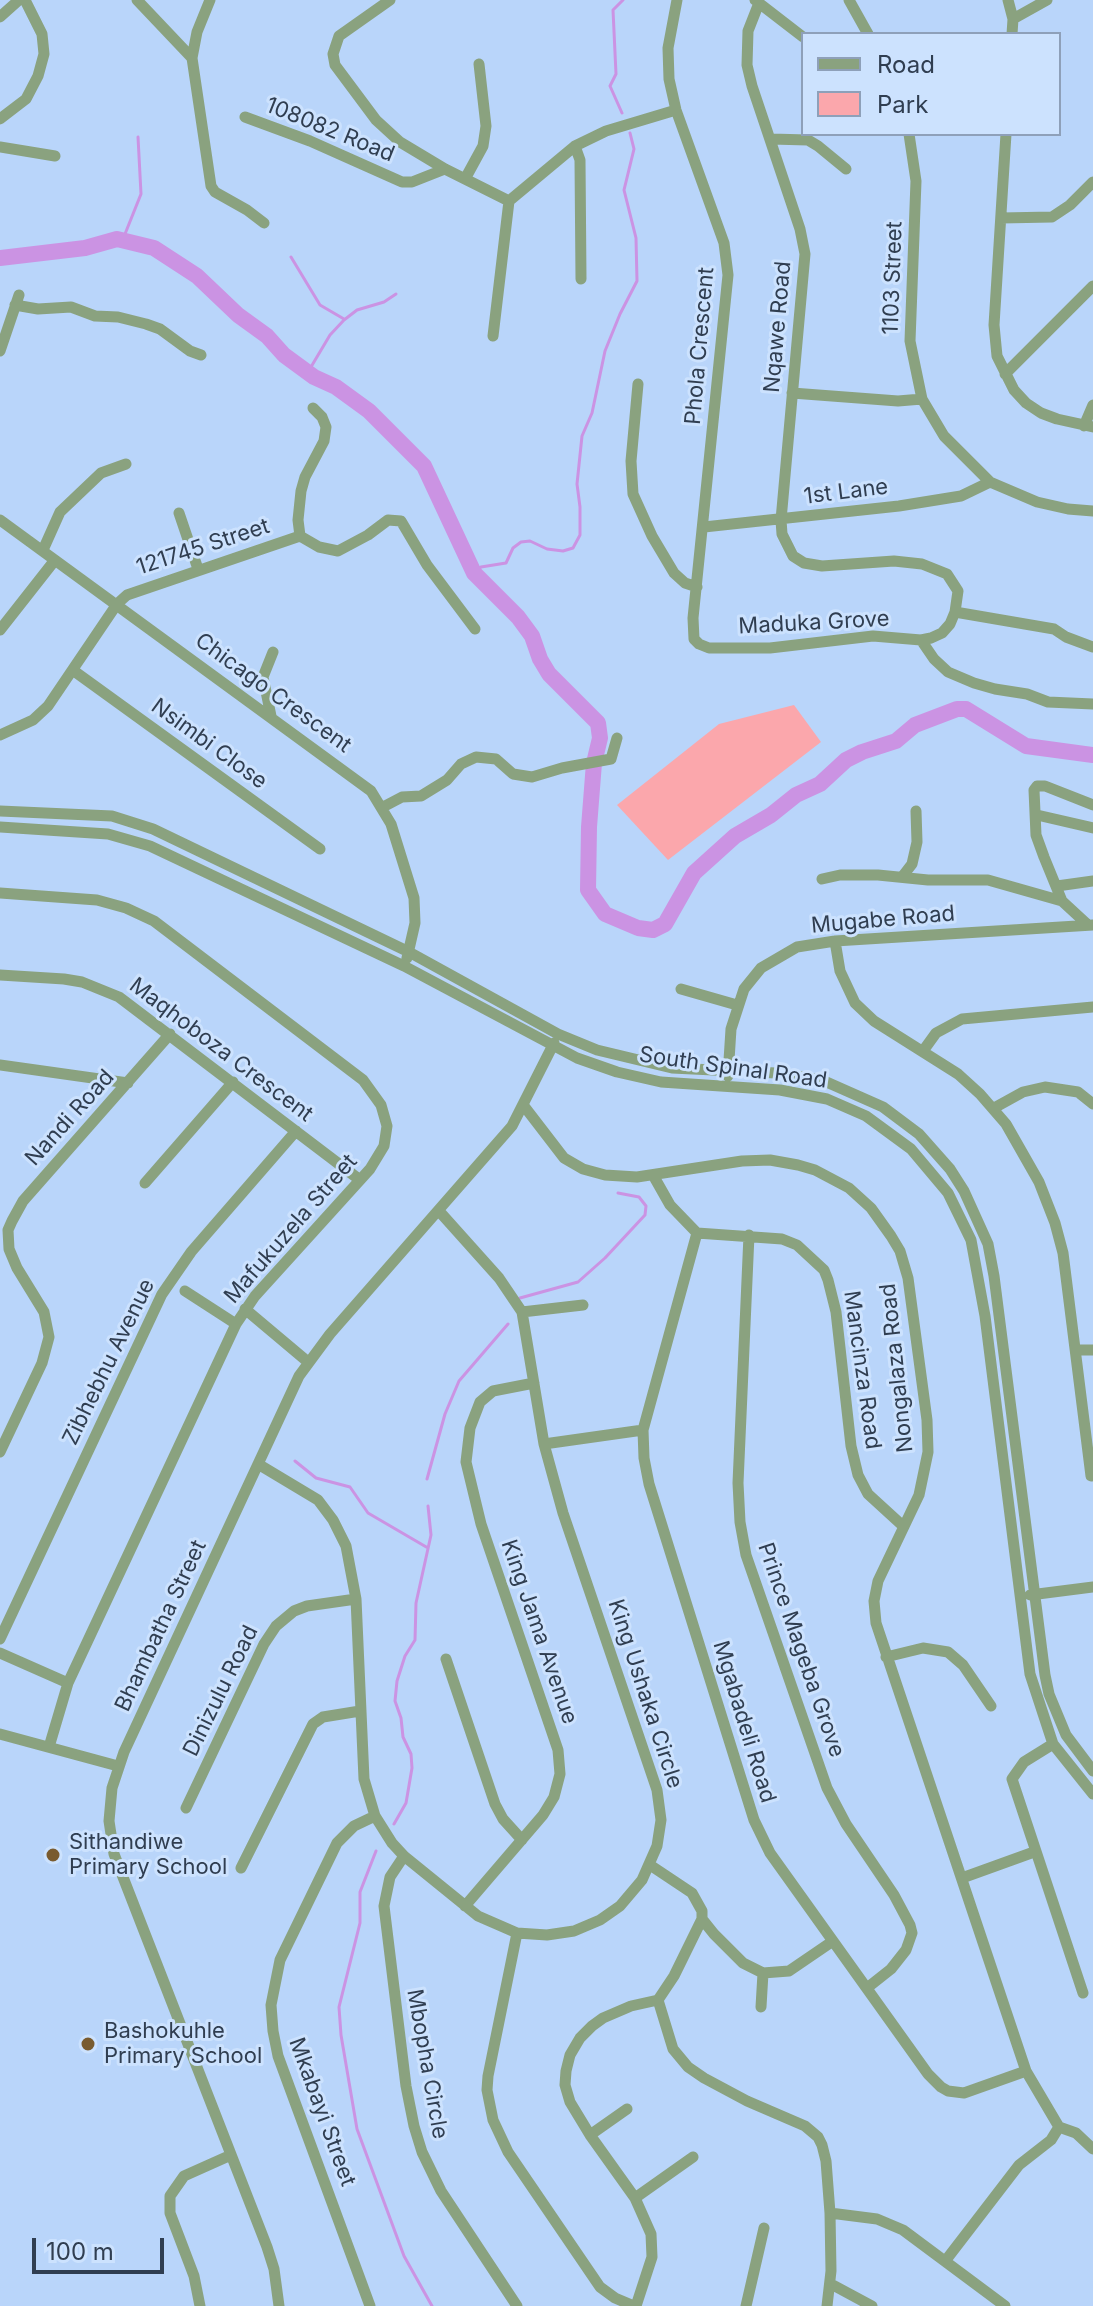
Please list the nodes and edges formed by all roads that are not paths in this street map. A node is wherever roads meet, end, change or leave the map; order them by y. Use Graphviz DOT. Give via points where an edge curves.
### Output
graph roads {
  1 [pos="22,0"];
  2 [pos="137,0"];
  3 [pos="210,0"];
  4 [pos="677,0"];
  5 [pos="849,0"];
  6 [pos="1008,0"];
  7 [pos="1047,0"];
  8 [pos="386,1"];
  9 [pos="757,2"];
  10 [pos="0,17"];
  11 [pos="1013,19"];
  12 [pos="865,32"];
  13 [pos="1012,32"];
  14 [pos="801,35"];
  15 [pos="192,58"];
  16 [pos="479,64"];
  17 [pos="676,110"];
  18 [pos="245,117"];
  19 [pos="0,119"];
  20 [pos="909,136"];
  21 [pos="1006,136"];
  22 [pos="771,139"];
  23 [pos="575,146"];
  24 [pos="0,147"];
  25 [pos="55,156"];
  26 [pos="445,169"];
  27 [pos="846,169"];
  28 [pos="465,179"];
  29 [pos="1093,182"];
  30 [pos="509,201"];
  31 [pos="1001,218"];
  32 [pos="264,223"];
  33 [pos="581,279"];
  34 [pos="1093,286"];
  35 [pos="493,336"];
  36 [pos="0,351"];
  37 [pos="201,355"];
  38 [pos="1005,374"];
  39 [pos="638,384"];
  40 [pos="792,393"];
  41 [pos="922,399"];
  42 [pos="1093,405"];
  43 [pos="313,408"];
  44 [pos="1089,426"];
  45 [pos="126,464"];
  46 [pos="990,482"];
  47 [pos="1093,511"];
  48 [pos="179,513"];
  49 [pos="0,520"];
  50 [pos="781,520"];
  51 [pos="704,527"];
  52 [pos="300,536"];
  53 [pos="43,550"];
  54 [pos="55,560"];
  55 [pos="198,569"];
  56 [pos="697,587"];
  57 [pos="117,604"];
  58 [pos="955,612"];
  59 [pos="475,629"];
  60 [pos="0,630"];
  61 [pos="921,640"];
  62 [pos="1093,647"];
  63 [pos="709,648"];
  64 [pos="273,652"];
  65 [pos="74,671"];
  66 [pos="1093,704"];
  67 [pos="271,716"];
  68 [pos="0,735"];
  69 [pos="617,738"];
  70 [pos="1093,805"];
  71 [pos="383,807"];
  72 [pos="0,811"];
  73 [pos="916,811"];
  74 [pos="1037,815"];
  75 [pos="0,827"];
  76 [pos="1093,828"];
  77 [pos="320,849"];
  78 [pos="902,877"];
  79 [pos="822,879"];
  80 [pos="1093,881"];
  81 [pos="1057,886"];
  82 [pos="0,893"];
  83 [pos="1062,901"];
  84 [pos="1091,925"];
  85 [pos="835,941"];
  86 [pos="409,952"];
  87 [pos="404,966"];
  88 [pos="0,975"];
  89 [pos="681,989"];
  90 [pos="737,1005"];
  91 [pos="1093,1007"];
  92 [pos="170,1034"];
  93 [pos="558,1034"];
  94 [pos="552,1046"];
  95 [pos="923,1051"];
  96 [pos="0,1065"];
  97 [pos="728,1072"];
  98 [pos="233,1082"];
  99 [pos="128,1083"];
  100 [pos="728,1087"];
  101 [pos="1093,1104"];
  102 [pos="524,1106"];
  103 [pos="994,1108"];
  104 [pos="296,1131"];
  105 [pos="653,1175"];
  106 [pos="360,1180"];
  107 [pos="145,1183"];
  108 [pos="439,1211"];
  109 [pos="697,1233"];
  110 [pos="749,1235"];
  111 [pos="185,1291"];
  112 [pos="583,1305"];
  113 [pos="245,1309"];
  114 [pos="522,1312"];
  115 [pos="236,1324"];
  116 [pos="1077,1350"];
  117 [pos="1093,1350"];
  118 [pos="308,1362"];
  119 [pos="534,1383"];
  120 [pos="643,1430"];
  121 [pos="544,1444"];
  122 [pos="0,1452"];
  123 [pos="258,1464"];
  124 [pos="1091,1476"];
  125 [pos="903,1526"];
  126 [pos="1093,1587"];
  127 [pos="1035,1595"];
  128 [pos="1020,1597"];
  129 [pos="356,1599"];
  130 [pos="0,1639"];
  131 [pos="0,1653"];
  132 [pos="886,1657"];
  133 [pos="446,1659"];
  134 [pos="68,1683"];
  135 [pos="991,1706"];
  136 [pos="360,1711"];
  137 [pos="0,1734"];
  138 [pos="1053,1744"];
  139 [pos="49,1747"];
  140 [pos="118,1766"];
  141 [pos="1093,1771"];
  142 [pos="1093,1794"];
  143 [pos="186,1808"];
  144 [pos="375,1816"];
  145 [pos="522,1840"];
  146 [pos="1034,1852"];
  147 [pos="404,1856"];
  148 [pos="650,1865"];
  149 [pos="241,1868"];
  150 [pos="962,1878"];
  151 [pos="465,1906"];
  152 [pos="702,1919"];
  153 [pos="517,1933"];
  154 [pos="833,1941"];
  155 [pos="763,1973"];
  156 [pos="867,1988"];
  157 [pos="1083,1993"];
  158 [pos="658,2000"];
  159 [pos="761,2007"];
  160 [pos="1026,2071"];
  161 [pos="627,2109"];
  162 [pos="1059,2127"];
  163 [pos="590,2135"];
  164 [pos="1093,2149"];
  165 [pos="231,2155"];
  166 [pos="693,2157"];
  167 [pos="635,2198"];
  168 [pos="830,2213"];
  169 [pos="764,2228"];
  170 [pos="946,2260"];
  171 [pos="831,2284"];
  172 [pos="200,2306"];
  173 [pos="279,2306"];
  174 [pos="370,2306"];
  175 [pos="517,2306"];
  176 [pos="635,2306"];
  177 [pos="746,2306"];
  178 [pos="827,2306"];
  179 [pos="872,2306"];
  180 [pos="1005,2306"];
  1 -- 10 [label="street"];
  1 -- 19 [label="street" via="36,17 44,54 26,99"];
  2 -- 15 [label="street"];
  3 -- 15 [label="street"];
  4 -- 17 [label="street, Phola Crescent" via="668,65"];
  5 -- 12 [label="street"];
  6 -- 11 [label="street"];
  7 -- 11 [label="street"];
  8 -- 26 [label="street" via="339,36 335,65 384,128"];
  9 -- 14 [label="street"];
  9 -- 22 [label="street, Nqawe Road" via="748,31 747,65"];
  11 -- 13 [label="street"];
  15 -- 32 [label="street" via="211,186"];
  16 -- 28 [label="street" via="486,126 483,146"];
  17 -- 23 [label="street"];
  17 -- 51 [label="street, Phola Crescent" via="727,254"];
  18 -- 26 [label="street, 108082 Road" via="402,182"];
  20 -- 41 [label="street, 1103 Street" via="916,181 910,341"];
  21 -- 31 [label="street"];
  22 -- 27 [label="street" via="808,140"];
  22 -- 40 [label="street, Nqawe Road" via="805,254"];
  23 -- 30 [label="street"];
  23 -- 33 [label="street" via="580,160"];
  24 -- 25 [label="street"];
  26 -- 28 [label="street"];
  28 -- 30 [label="street"];
  29 -- 31 [label="street" via="1052,217"];
  30 -- 35 [label="street"];
  31 -- 38 [label="street" via="994,325"];
  34 -- 38 [label="street"];
  36 -- 37 [label="street" via="17,300 38,309 71,307 146,324"];
  38 -- 44 [label="street" via="1014,390 1041,413"];
  39 -- 56 [label="street" via="633,494 674,573"];
  40 -- 41 [label="street"];
  40 -- 50 [label="street, Nqawe Road"];
  41 -- 46 [label="street, 1103 Street" via="944,436"];
  42 -- 44 [label="street"];
  43 -- 52 [label="street" via="326,427 301,491"];
  45 -- 53 [label="street" via="101,473 60,512"];
  46 -- 47 [label="street, 1103 Street" via="1037,502"];
  46 -- 50 [label="street, 1st Lane" via="950,498"];
  48 -- 55 [label="street"];
  49 -- 53 [label="street, Chicago Crescent"];
  50 -- 51 [label="street, 1st Lane"];
  50 -- 58 [label="street" via="786,545 804,563 894,561 938,569 958,591"];
  51 -- 56 [label="street, Phola Crescent"];
  52 -- 55 [label="street, 121745 Street"];
  52 -- 59 [label="street, 121745 Street" via="338,551 388,520 401,521"];
  53 -- 54 [label="street, Chicago Crescent"];
  54 -- 57 [label="street, Chicago Crescent"];
  54 -- 60 [label="street"];
  55 -- 57 [label="street, 121745 Street" via="136,590"];
  56 -- 63 [label="street, Phola Crescent" via="694,639"];
  57 -- 65 [label="street"];
  57 -- 67 [label="street, Chicago Crescent"];
  58 -- 61 [label="street, Maduka Grove" via="942,633"];
  58 -- 62 [label="street" via="1054,629"];
  61 -- 63 [label="street, Maduka Grove" via="873,636 796,646"];
  61 -- 66 [label="street" via="948,672 974,683 1048,702"];
  64 -- 67 [label="street" via="263,677"];
  65 -- 68 [label="street" via="33,720"];
  65 -- 77 [label="street, Nsimbi Close"];
  67 -- 71 [label="street, Chicago Crescent" via="352,775"];
  69 -- 71 [label="street" via="610,759 532,777 513,774 496,759 476,757 421,796 406,796"];
  70 -- 74 [label="street" via="1040,785 1034,790"];
  71 -- 86 [label="street, Chicago Crescent" via="416,907"];
  72 -- 86 [label="street, South Spinal Road" via="130,821"];
  73 -- 78 [label="street" via="917,842 912,864"];
  74 -- 76 [label="street"];
  74 -- 81 [label="street" via="1037,840"];
  75 -- 87 [label="street, South Spinal Road" via="108,834 150,846"];
  78 -- 79 [label="street"];
  78 -- 83 [label="street" via="988,880"];
  80 -- 81 [label="street"];
  81 -- 83 [label="street"];
  82 -- 106 [label="street, Mafukuzela Street" via="97,900 138,913 354,1072 377,1096 387,1126 379,1156"];
  83 -- 84 [label="street"];
  84 -- 85 [label="street, Mugabe Road"];
  85 -- 90 [label="street, Mugabe Road" via="797,947 773,959 751,978"];
  85 -- 95 [label="street" via="840,971 855,1003"];
  86 -- 87 [label="street, Chicago Crescent"];
  86 -- 93 [label="street, South Spinal Road"];
  87 -- 94 [label="street, South Spinal Road"];
  88 -- 92 [label="street, Maqhoboza Crescent" via="94,986 119,997"];
  89 -- 90 [label="street"];
  90 -- 97 [label="street, Mugabe Road"];
  91 -- 95 [label="street" via="962,1019 936,1033"];
  92 -- 98 [label="street, Maqhoboza Crescent"];
  92 -- 99 [label="street, Nandi Road"];
  93 -- 94 [label="street, Bhambatha Street"];
  93 -- 97 [label="street, South Spinal Road" via="643,1063"];
  94 -- 100 [label="street, South Spinal Road" via="631,1075"];
  94 -- 102 [label="street, Bhambatha Street"];
  95 -- 103 [label="street"];
  96 -- 99 [label="street"];
  97 -- 100 [label="street, Mugabe Road"];
  97 -- 127 [label="street, South Spinal Road" via="822,1080 883,1107 919,1134 964,1191 988,1244 994,1276"];
  98 -- 104 [label="street, Maqhoboza Crescent"];
  98 -- 107 [label="street"];
  99 -- 122 [label="street, Nandi Road" via="23,1201 8,1230 9,1249 44,1312 49,1337"];
  100 -- 128 [label="street, South Spinal Road" via="805,1093 847,1106 911,1149 953,1201 971,1240 980,1282"];
  101 -- 103 [label="street" via="1078,1092 1045,1087"];
  102 -- 105 [label="street, Nongalaza Road" via="564,1158 583,1169 621,1177"];
  102 -- 108 [label="street, Bhambatha Street"];
  103 -- 116 [label="street" via="1029,1163 1055,1223"];
  104 -- 106 [label="street, Maqhoboza Crescent"];
  104 -- 130 [label="street, Zibhebhu Avenue" via="191,1252 162,1294"];
  105 -- 109 [label="street" via="670,1205"];
  105 -- 125 [label="street, Nongalaza Road" via="724,1163 785,1162 849,1188 881,1220 900,1251 908,1278 927,1420 925,1477"];
  106 -- 113 [label="street, Mafukuzela Street"];
  108 -- 114 [label="street, King Ushaka Circle"];
  108 -- 118 [label="street, Bhambatha Street"];
  109 -- 110 [label="street, Mancinza Road"];
  109 -- 120 [label="street, Mgabadeli Road"];
  110 -- 125 [label="street, Mancinza Road" via="797,1245 824,1270 836,1312 858,1475 868,1494"];
  110 -- 156 [label="street, Prince Mageba Grove" via="740,1522 746,1555 827,1788 910,1925 906,1950"];
  111 -- 115 [label="street"];
  112 -- 114 [label="street"];
  113 -- 115 [label="street, Mafukuzela Street"];
  113 -- 118 [label="street"];
  114 -- 119 [label="street, King Ushaka Circle"];
  115 -- 134 [label="street, Mafukuzela Street"];
  116 -- 117 [label="street"];
  116 -- 124 [label="street"];
  118 -- 123 [label="street, Bhambatha Street"];
  119 -- 121 [label="street, King Ushaka Circle"];
  119 -- 145 [label="street, King Jama Avenue" via="486,1395 476,1410 466,1451 481,1524 560,1757 554,1797"];
  120 -- 121 [label="street"];
  120 -- 154 [label="street, Mgabadeli Road" via="646,1474 754,1820 770,1853"];
  121 -- 148 [label="street, King Ushaka Circle" via="657,1790 661,1820"];
  123 -- 129 [label="street, King Ushaka Circle" via="307,1491 326,1509 346,1546"];
  123 -- 140 [label="street, Bhambatha Street"];
  125 -- 132 [label="street, Nongalaza Road" via="876,1592 876,1623"];
  126 -- 127 [label="street"];
  127 -- 128 [label="street"];
  127 -- 141 [label="street, South Spinal Road" via="1049,1694 1066,1735"];
  128 -- 138 [label="street, South Spinal Road" via="1030,1674"];
  129 -- 136 [label="street, King Ushaka Circle"];
  129 -- 143 [label="street, Dinizulu Road" via="307,1606 276,1626"];
  131 -- 134 [label="street"];
  132 -- 135 [label="street" via="923,1648 948,1652"];
  132 -- 150 [label="street, Nongalaza Road"];
  133 -- 145 [label="street" via="498,1811"];
  134 -- 139 [label="street, Mafukuzela Street"];
  136 -- 144 [label="street, King Ushaka Circle" via="364,1779"];
  136 -- 149 [label="street" via="313,1724"];
  137 -- 139 [label="street"];
  138 -- 142 [label="street, South Spinal Road"];
  138 -- 146 [label="street" via="1024,1762 1012,1779"];
  139 -- 140 [label="street"];
  140 -- 165 [label="street, Bhambatha Street" via="110,1813 114,1854"];
  144 -- 147 [label="street, King Ushaka Circle"];
  144 -- 174 [label="street, Mkabayi Street" via="354,1826 337,1843 280,1960 271,2005 278,2056"];
  145 -- 151 [label="street, King Jama Avenue"];
  146 -- 150 [label="street"];
  146 -- 157 [label="street"];
  147 -- 151 [label="street, King Ushaka Circle"];
  147 -- 175 [label="street, Mbopha Circle" via="390,1877 384,1906 414,2126 441,2191"];
  148 -- 152 [label="street" via="692,1893"];
  148 -- 153 [label="street, King Ushaka Circle" via="634,1891 600,1920 559,1934"];
  150 -- 160 [label="street, Nongalaza Road"];
  151 -- 153 [label="street, King Ushaka Circle"];
  152 -- 155 [label="street" via="743,1963"];
  152 -- 158 [label="street"];
  153 -- 176 [label="street" via="488,2076 493,2120 508,2152 600,2287"];
  154 -- 155 [label="street" via="789,1971"];
  154 -- 156 [label="street, Mgabadeli Road"];
  155 -- 159 [label="street"];
  156 -- 160 [label="street, Mgabadeli Road" via="928,2074 948,2091 964,2093"];
  158 -- 163 [label="street" via="603,2018 570,2055 565,2085"];
  158 -- 168 [label="street" via="669,2041 688,2067 818,2137 826,2161"];
  160 -- 162 [label="street, Nongalaza Road"];
  161 -- 163 [label="street"];
  162 -- 164 [label="street, Nongalaza Road" via="1076,2133"];
  162 -- 170 [label="street" via="1019,2165"];
  163 -- 167 [label="street"];
  165 -- 172 [label="street" via="184,2176 170,2196 170,2213"];
  165 -- 173 [label="street, Bhambatha Street" via="274,2269"];
  166 -- 167 [label="street"];
  167 -- 176 [label="street" via="652,2246"];
  168 -- 170 [label="street" via="893,2225"];
  168 -- 171 [label="street"];
  169 -- 177 [label="street"];
  170 -- 180 [label="street"];
  171 -- 178 [label="street"];
  171 -- 179 [label="street"];
}
